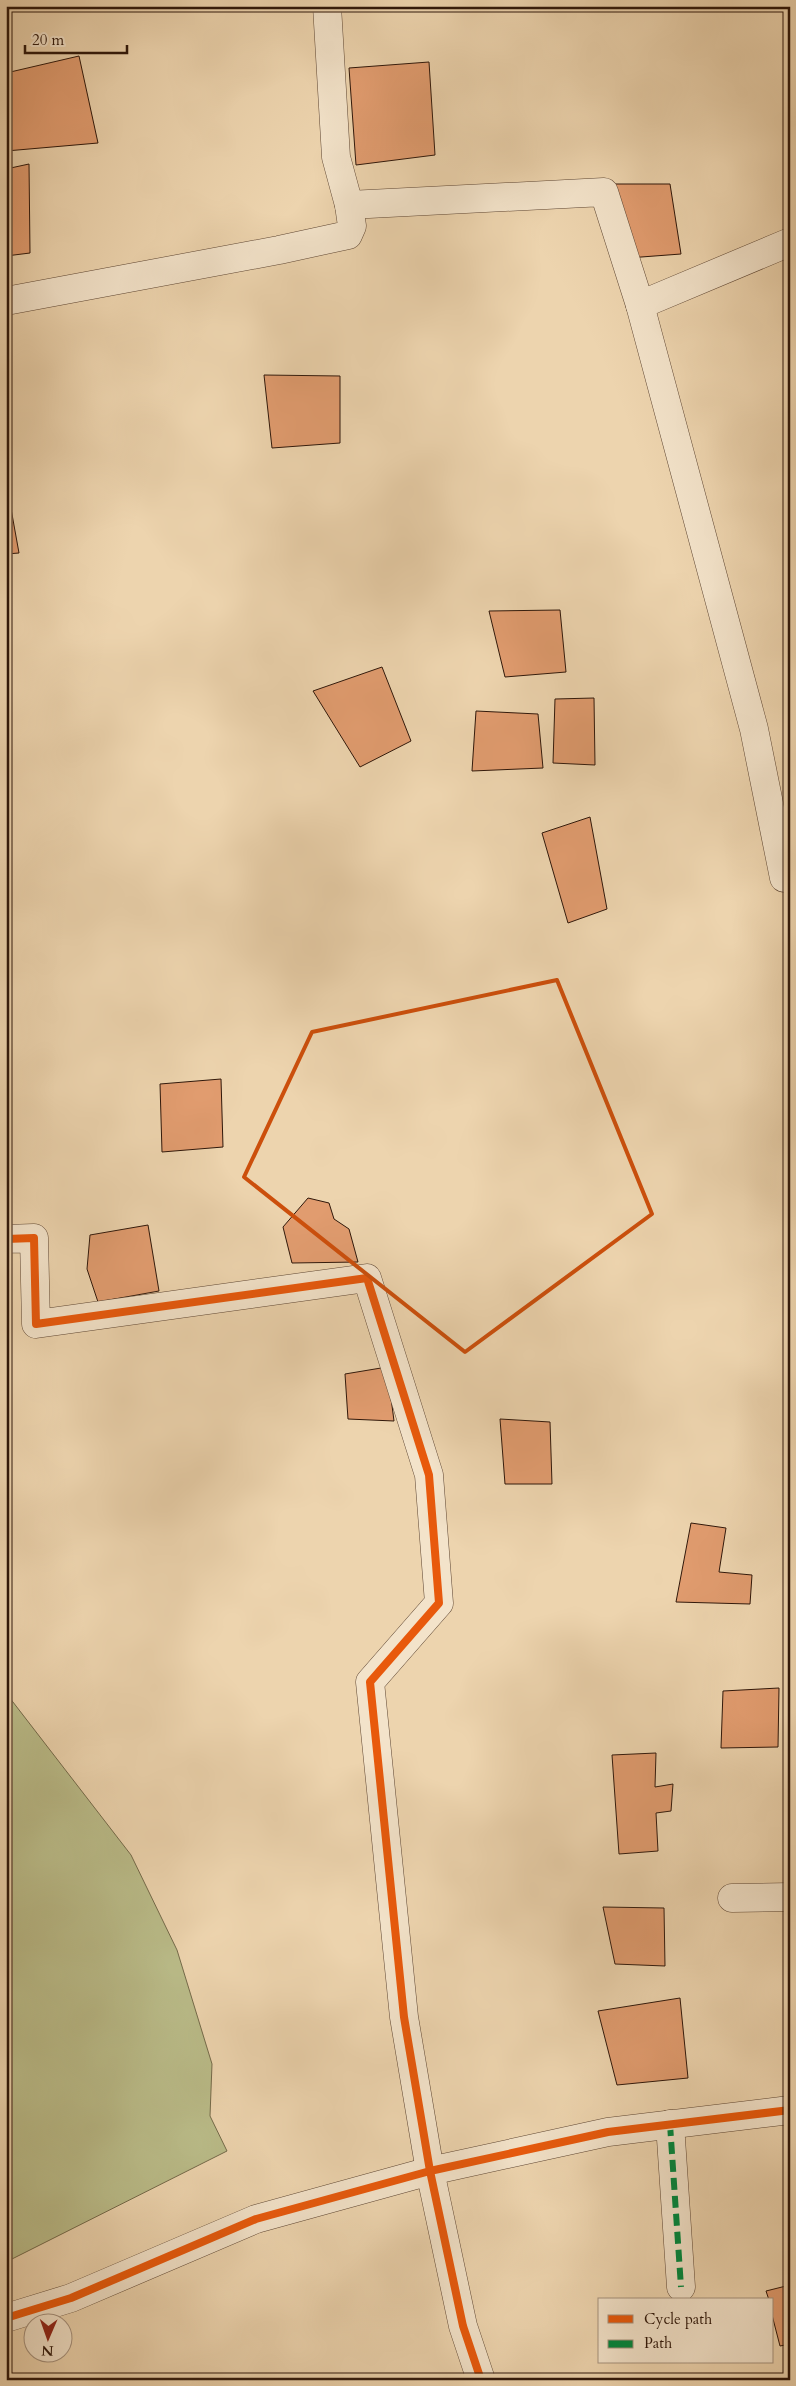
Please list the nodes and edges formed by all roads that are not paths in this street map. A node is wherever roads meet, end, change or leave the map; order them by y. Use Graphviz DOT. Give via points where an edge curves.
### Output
graph roads {
  1 [pos="327,6"];
  2 [pos="349,205"];
  3 [pos="790,242"];
  4 [pos="6,301"];
  5 [pos="640,305"];
  6 [pos="790,878"];
  7 [pos="6,1239"];
  8 [pos="790,1897"];
  9 [pos="732,1898"];
  10 [pos="790,2110"];
  11 [pos="670,2124"];
  12 [pos="430,2171"];
  13 [pos="681,2287"];
  14 [pos="6,2318"];
  15 [pos="481,2380"];
  1 -- 2 [label="street" via="336,157"];
  2 -- 4 [label="street" via="352,226 348,235"];
  2 -- 5 [label="street" via="604,192"];
  3 -- 5 [label="street"];
  5 -- 6 [label="street" via="754,729 784,878"];
  7 -- 12 [label="street" via="34,1238 36,1324 367,1278 429,1475 440,1603 370,1682 404,2016"];
  8 -- 9 [label="street"];
  10 -- 11 [label="street"];
  11 -- 12 [label="street" via="608,2132"];
  11 -- 13 [label="street"];
  12 -- 14 [label="street" via="256,2219 71,2298"];
  12 -- 15 [label="street" via="463,2326"];
}
